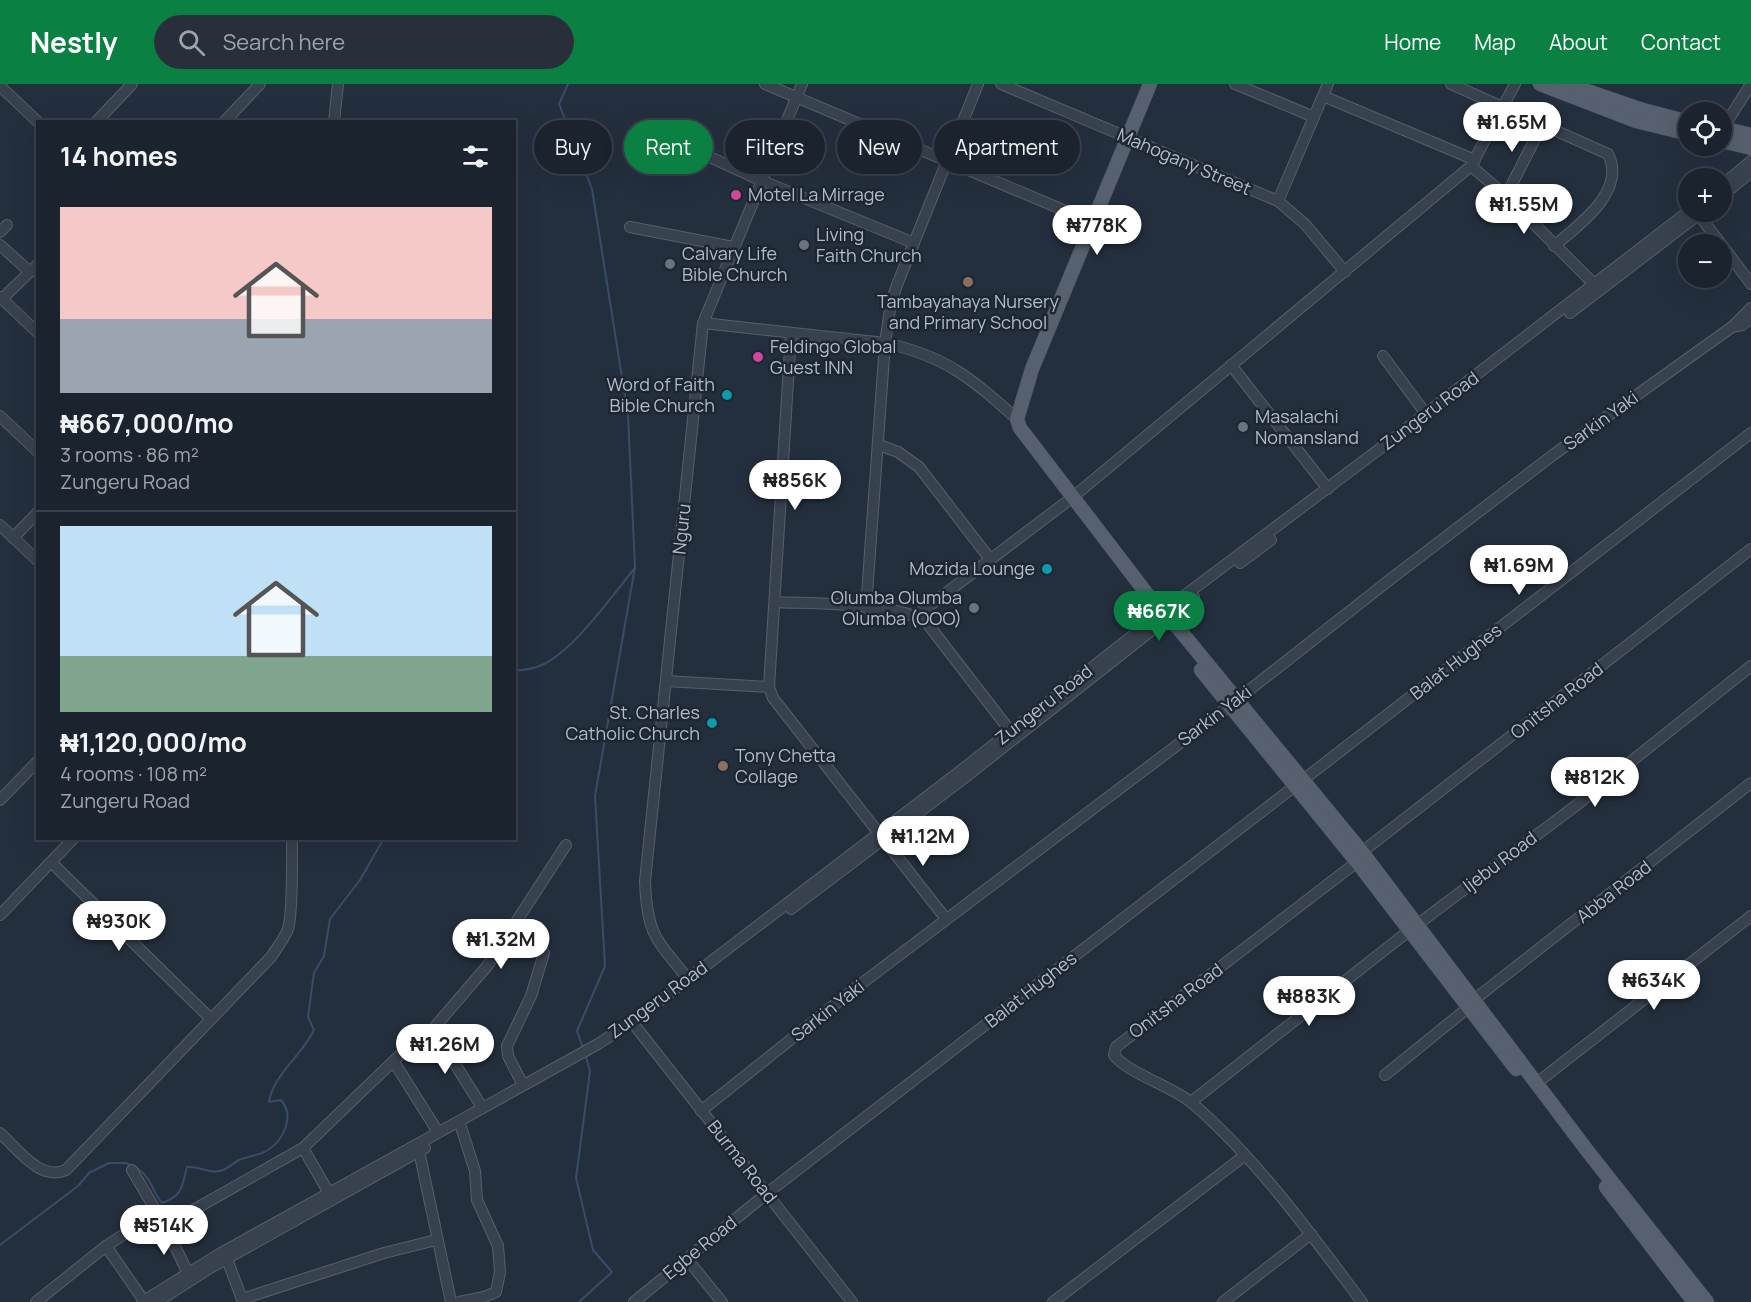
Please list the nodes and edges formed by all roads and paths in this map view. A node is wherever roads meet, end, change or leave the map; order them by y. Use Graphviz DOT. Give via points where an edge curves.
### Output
graph roads {
  1 [pos="132,84"];
  2 [pos="260,84"];
  3 [pos="338,84"];
  4 [pos="765,84"];
  5 [pos="802,84"];
  6 [pos="978,84"];
  7 [pos="1001,84"];
  8 [pos="1150,84"];
  9 [pos="1235,84"];
  10 [pos="1328,84"];
  11 [pos="1451,84"];
  12 [pos="1515,84"];
  13 [pos="1540,84"];
  14 [pos="1567,84"];
  15 [pos="1751,84"];
  16 [pos="0,86"];
  17 [pos="1585,87"];
  18 [pos="796,96"];
  19 [pos="1323,96"];
  20 [pos="1503,108"];
  21 [pos="1732,113"];
  22 [pos="1314,117"];
  23 [pos="1678,119"];
  24 [pos="36,120"];
  25 [pos="98,120"];
  26 [pos="226,120"];
  27 [pos="334,120"];
  28 [pos="962,120"];
  29 [pos="1543,123"];
  30 [pos="1732,130"];
  31 [pos="1678,131"];
  32 [pos="1751,135"];
  33 [pos="1128,139"];
  34 [pos="1732,143"];
  35 [pos="1751,148"];
  36 [pos="934,155"];
  37 [pos="713,159"];
  38 [pos="1751,161"];
  39 [pos="1473,163"];
  40 [pos="1751,172"];
  41 [pos="940,174"];
  42 [pos="978,174"];
  43 [pos="1732,177"];
  44 [pos="760,180"];
  45 [pos="1732,188"];
  46 [pos="1506,196"];
  47 [pos="1278,201"];
  48 [pos="1682,222"];
  49 [pos="1683,222"];
  50 [pos="1704,222"];
  51 [pos="1094,223"];
  52 [pos="630,227"];
  53 [pos="1713,234"];
  54 [pos="914,243"];
  55 [pos="0,245"];
  56 [pos="1554,246"];
  57 [pos="733,247"];
  58 [pos="1732,258"];
  59 [pos="34,268"];
  60 [pos="1345,272"];
  61 [pos="1751,284"];
  62 [pos="1594,285"];
  63 [pos="1,298"];
  64 [pos="1745,322"];
  65 [pos="703,323"];
  66 [pos="36,331"];
  67 [pos="791,333"];
  68 [pos="885,343"];
  69 [pos="1383,356"];
  70 [pos="1231,365"];
  71 [pos="1425,414"];
  72 [pos="0,416"];
  73 [pos="1017,419"];
  74 [pos="1751,433"];
  75 [pos="879,445"];
  76 [pos="36,450"];
  77 [pos="1328,489"];
  78 [pos="1073,497"];
  79 [pos="36,514"];
  80 [pos="0,525"];
  81 [pos="13,538"];
  82 [pos="1751,549"];
  83 [pos="36,559"];
  84 [pos="990,559"];
  85 [pos="775,602"];
  86 [pos="866,608"];
  87 [pos="1162,614"];
  88 [pos="917,615"];
  89 [pos="1751,666"];
  90 [pos="666,681"];
  91 [pos="769,687"];
  92 [pos="1233,703"];
  93 [pos="1011,732"];
  94 [pos="36,763"];
  95 [pos="1299,783"];
  96 [pos="1751,783"];
  97 [pos="0,800"];
  98 [pos="880,836"];
  99 [pos="72,840"];
  100 [pos="292,840"];
  101 [pos="566,845"];
  102 [pos="1359,857"];
  103 [pos="51,862"];
  104 [pos="0,915"];
  105 [pos="1751,916"];
  106 [pos="946,919"];
  107 [pos="1414,927"];
  108 [pos="544,953"];
  109 [pos="688,979"];
  110 [pos="1472,1003"];
  111 [pos="211,1019"];
  112 [pos="635,1025"];
  113 [pos="433,1029"];
  114 [pos="582,1054"];
  115 [pos="394,1062"];
  116 [pos="1385,1075"];
  117 [pos="1538,1082"];
  118 [pos="523,1085"];
  119 [pos="1191,1102"];
  120 [pos="482,1107"];
  121 [pos="701,1111"];
  122 [pos="461,1127"];
  123 [pos="438,1132"];
  124 [pos="0,1133"];
  125 [pos="303,1148"];
  126 [pos="419,1151"];
  127 [pos="1244,1156"];
  128 [pos="132,1170"];
  129 [pos="329,1193"];
  130 [pos="766,1194"];
  131 [pos="1624,1203"];
  132 [pos="157,1213"];
  133 [pos="165,1226"];
  134 [pos="1311,1234"];
  135 [pos="436,1240"];
  136 [pos="105,1246"];
  137 [pos="227,1259"];
  138 [pos="687,1259"];
  139 [pos="188,1273"];
  140 [pos="143,1301"];
  141 [pos="243,1301"];
  142 [pos="36,1302"];
  143 [pos="157,1302"];
  144 [pos="451,1302"];
  145 [pos="459,1302"];
  146 [pos="634,1302"];
  147 [pos="722,1302"];
  148 [pos="852,1302"];
  149 [pos="1053,1302"];
  150 [pos="1223,1302"];
  151 [pos="1362,1302"];
  152 [pos="1694,1302"];
  153 [pos="1707,1302"];
  1 -- 25 [label="street"];
  2 -- 26 [label="street"];
  3 -- 27 [label="street"];
  4 -- 18 [label="street"];
  5 -- 18 [label="street, Nguru"];
  6 -- 28 [label="street"];
  7 -- 33 [label="street, Mahogany Street"];
  8 -- 33 [label="main road"];
  9 -- 22 [label="street"];
  10 -- 19 [label="street"];
  11 -- 20 [label="street"];
  12 -- 20 [label="street"];
  13 -- 31 [label="main road" via="1636,121"];
  14 -- 17 [label="main road"];
  15 -- 21 [label="street"];
  16 -- 24 [label="street"];
  17 -- 23 [label="main road"];
  18 -- 36 [label="street"];
  18 -- 44 [label="street, Nguru"];
  19 -- 22 [label="street"];
  19 -- 39 [label="street"];
  20 -- 29 [label="street"];
  20 -- 39 [label="street"];
  22 -- 47 [label="street"];
  29 -- 46 [label="street"];
  29 -- 56 [label="street" via="1602,150 1614,166 1609,187 1598,206"];
  30 -- 32 [label="main road"];
  33 -- 47 [label="street, Mahogany Street"];
  33 -- 51 [label="main road"];
  34 -- 35 [label="main road"];
  37 -- 44 [label="street"];
  38 -- 43 [label="street"];
  39 -- 46 [label="street"];
  39 -- 60 [label="street"];
  40 -- 45 [label="street"];
  41 -- 54 [label="street"];
  42 -- 51 [label="street"];
  44 -- 54 [label="street"];
  44 -- 57 [label="street, Nguru"];
  46 -- 56 [label="street"];
  47 -- 60 [label="street, Mahogany Street" via="1305,224"];
  48 -- 62 [label="street, Zungeru Road"];
  49 -- 87 [label="street"];
  50 -- 53 [label="street"];
  51 -- 73 [label="main road" via="1032,369"];
  52 -- 57 [label="street"];
  54 -- 68 [label="street" via="891,303"];
  55 -- 59 [label="street"];
  56 -- 62 [label="street"];
  57 -- 65 [label="street, Nguru"];
  58 -- 61 [label="street"];
  59 -- 63 [label="street"];
  60 -- 70 [label="street"];
  62 -- 71 [label="street, Zungeru Road"];
  63 -- 66 [label="street"];
  64 -- 92 [label="street, Sarkin Yaki" via="1553,455"];
  65 -- 67 [label="street"];
  65 -- 90 [label="street, Nguru"];
  67 -- 68 [label="street"];
  67 -- 85 [label="street"];
  68 -- 73 [label="street" via="943,361 974,380"];
  68 -- 75 [label="street"];
  69 -- 71 [label="street"];
  70 -- 77 [label="street"];
  70 -- 78 [label="street"];
  71 -- 77 [label="street, Zungeru Road"];
  72 -- 76 [label="street"];
  73 -- 78 [label="main road" via="1025,437"];
  74 -- 95 [label="street, Balat Hughes"];
  75 -- 84 [label="street" via="898,452 919,467"];
  75 -- 86 [label="street"];
  77 -- 87 [label="street, Zungeru Road"];
  78 -- 84 [label="street"];
  78 -- 87 [label="main road"];
  79 -- 81 [label="street"];
  80 -- 81 [label="street"];
  81 -- 83 [label="street"];
  82 -- 102 [label="street, Onitsha Road"];
  84 -- 88 [label="street"];
  85 -- 86 [label="street"];
  85 -- 91 [label="street"];
  86 -- 88 [label="street"];
  87 -- 92 [label="main road"];
  87 -- 93 [label="street, Zungeru Road"];
  87 -- 98 [label="street"];
  88 -- 93 [label="street" via="927,622"];
  89 -- 107 [label="street, Ijebu Road" via="1574,807"];
  90 -- 91 [label="street"];
  90 -- 109 [label="street, Nguru" via="645,881 646,909 655,937"];
  91 -- 98 [label="street" via="773,698"];
  92 -- 95 [label="main road"];
  92 -- 106 [label="street, Sarkin Yaki"];
  93 -- 98 [label="street, Zungeru Road"];
  94 -- 97 [label="street"];
  95 -- 102 [label="main road"];
  95 -- 130 [label="street, Balat Hughes"];
  96 -- 110 [label="street, Abba Road"];
  98 -- 106 [label="street"];
  98 -- 109 [label="street, Zungeru Road"];
  98 -- 112 [label="street"];
  99 -- 103 [label="street"];
  100 -- 111 [label="street" via="288,929 271,957"];
  101 -- 113 [label="street" via="488,964"];
  102 -- 107 [label="main road"];
  102 -- 119 [label="street, Onitsha Road" via="1116,1047 1113,1055"];
  103 -- 104 [label="street"];
  103 -- 111 [label="street"];
  105 -- 117 [label="street"];
  106 -- 121 [label="street, Sarkin Yaki"];
  107 -- 110 [label="main road"];
  107 -- 119 [label="street, Ijebu Road"];
  108 -- 118 [label="street" via="531,996 507,1046"];
  109 -- 112 [label="street, Zungeru Road"];
  110 -- 116 [label="street, Abba Road"];
  110 -- 117 [label="main road"];
  110 -- 131 [label="main road"];
  111 -- 124 [label="street" via="66,1170 42,1171"];
  112 -- 114 [label="street, Zungeru Road"];
  112 -- 121 [label="street, Burma Road"];
  113 -- 115 [label="street"];
  113 -- 120 [label="street"];
  114 -- 118 [label="street"];
  114 -- 122 [label="street"];
  115 -- 123 [label="street"];
  115 -- 125 [label="street"];
  117 -- 131 [label="main road"];
  118 -- 120 [label="street"];
  119 -- 127 [label="street"];
  120 -- 123 [label="street"];
  121 -- 130 [label="street, Burma Road"];
  122 -- 126 [label="street"];
  122 -- 145 [label="street" via="475,1171 477,1200 500,1257 496,1292"];
  123 -- 129 [label="street"];
  125 -- 129 [label="street"];
  125 -- 133 [label="street"];
  126 -- 135 [label="street"];
  126 -- 137 [label="street"];
  127 -- 134 [label="street"];
  127 -- 149 [label="street"];
  128 -- 132 [label="street"];
  129 -- 139 [label="street"];
  130 -- 138 [label="street, Egbe Road"];
  130 -- 148 [label="street, Burma Road"];
  131 -- 152 [label="main road"];
  131 -- 153 [label="main road"];
  132 -- 133 [label="street"];
  132 -- 136 [label="street"];
  133 -- 139 [label="street"];
  134 -- 150 [label="street"];
  134 -- 151 [label="street"];
  135 -- 141 [label="street" via="384,1253"];
  135 -- 144 [label="street"];
  136 -- 140 [label="street"];
  136 -- 142 [label="street"];
  137 -- 141 [label="street"];
  137 -- 143 [label="street"];
  138 -- 146 [label="street, Egbe Road"];
  138 -- 147 [label="street"];
  139 -- 140 [label="street"];
}
